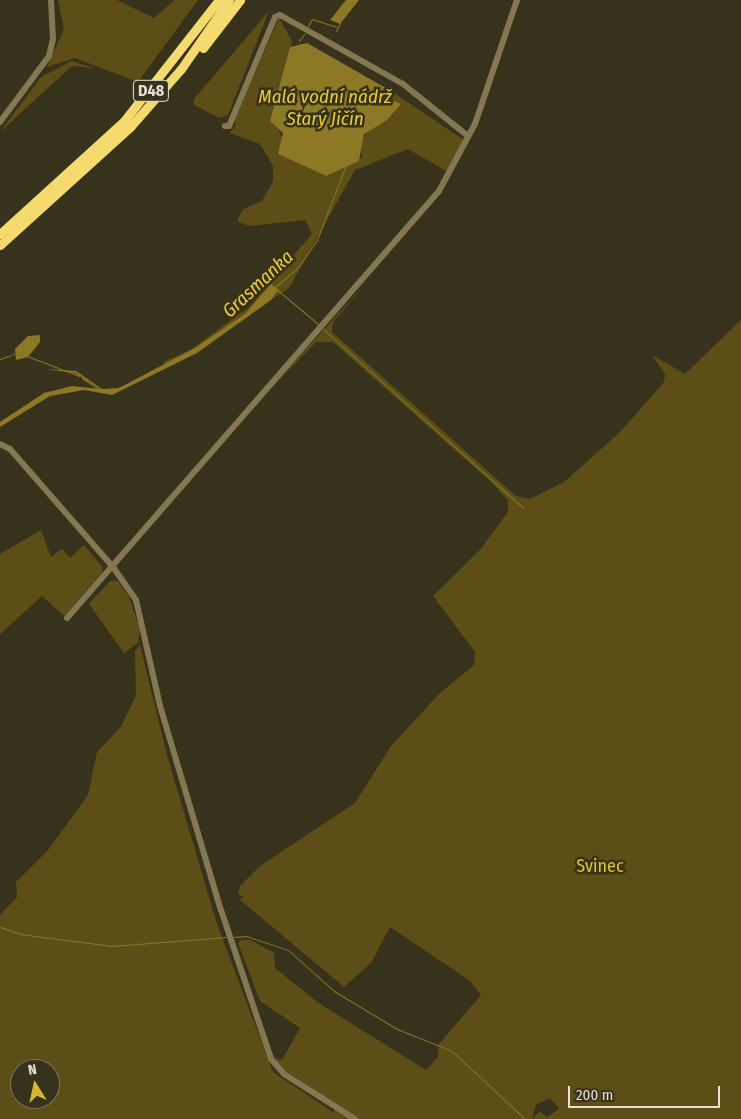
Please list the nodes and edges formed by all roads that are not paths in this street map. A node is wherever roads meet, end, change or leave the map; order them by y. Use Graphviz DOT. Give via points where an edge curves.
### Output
graph roads {
  1 [pos="51,0"];
  2 [pos="229,0"];
  3 [pos="240,0"];
  4 [pos="517,0"];
  5 [pos="217,3"];
  6 [pos="165,88"];
  7 [pos="0,122"];
  8 [pos="225,126"];
  9 [pos="468,136"];
  10 [pos="0,234"];
  11 [pos="0,245"];
  12 [pos="0,444"];
  13 [pos="113,566"];
  14 [pos="67,618"];
  15 [pos="355,1119"];
  1 -- 7 [label="street" via="53,39 49,56"];
  2 -- 6 [label="highway, D48"];
  3 -- 6 [label="highway"];
  4 -- 9 [label="street"];
  5 -- 10 [label="highway, D48" via="124,121"];
  6 -- 11 [label="highway, D48" via="84,173"];
  8 -- 9 [label="street" via="229,126 274,17 280,15 403,84"];
  9 -- 13 [label="street" via="454,168 423,212"];
  12 -- 13 [label="street" via="10,449"];
  13 -- 14 [label="street"];
  13 -- 15 [label="street" via="136,600 160,706 230,937 271,1059 284,1074"];
}
